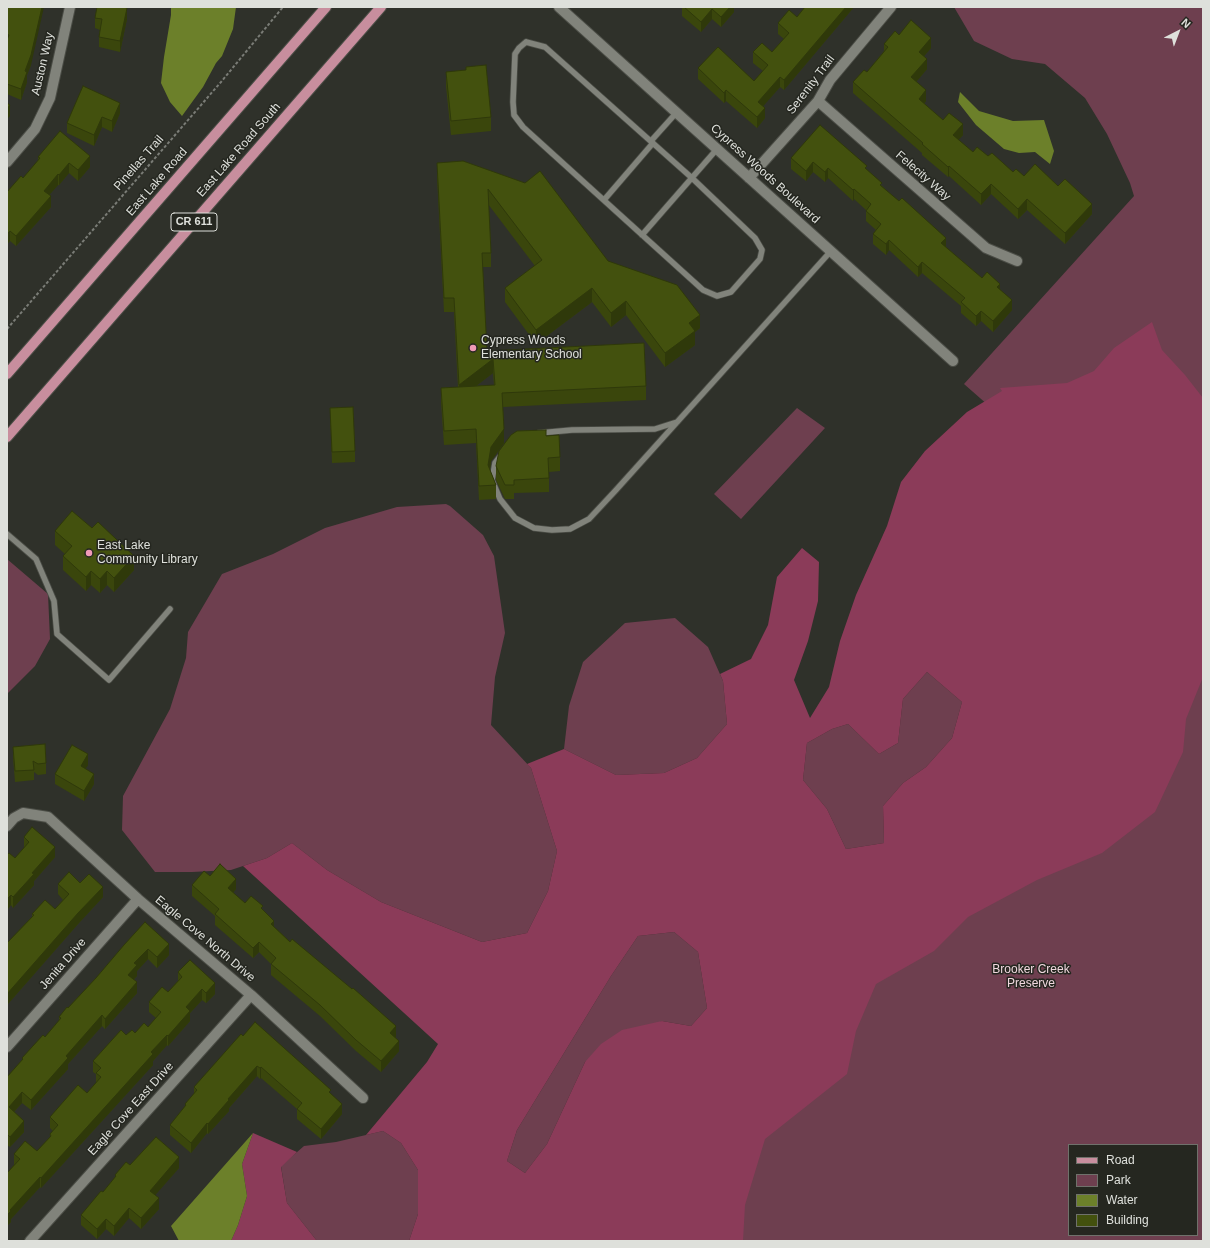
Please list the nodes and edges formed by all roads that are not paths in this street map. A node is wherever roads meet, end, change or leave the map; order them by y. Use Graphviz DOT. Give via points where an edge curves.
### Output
graph roads {
  1 [pos="70,7"];
  2 [pos="326,7"];
  3 [pos="381,7"];
  4 [pos="559,7"];
  5 [pos="891,7"];
  6 [pos="818,101"];
  7 [pos="676,112"];
  8 [pos="652,142"];
  9 [pos="717,149"];
  10 [pos="7,162"];
  11 [pos="692,178"];
  12 [pos="750,178"];
  13 [pos="604,200"];
  14 [pos="642,235"];
  15 [pos="831,251"];
  16 [pos="1017,261"];
  17 [pos="953,361"];
  18 [pos="7,374"];
  19 [pos="677,422"];
  20 [pos="531,434"];
  21 [pos="7,437"];
  22 [pos="504,451"];
  23 [pos="7,534"];
  24 [pos="170,609"];
  25 [pos="7,826"];
  26 [pos="138,899"];
  27 [pos="251,995"];
  28 [pos="7,1047"];
  29 [pos="363,1098"];
  30 [pos="30,1241"];
  1 -- 10 [label="street, Auston Way" via="50,98 35,129"];
  2 -- 18 [label="main road, East Lake Road"];
  3 -- 21 [label="main road, East Lake Road South / CR 611"];
  4 -- 7 [label="street, Cypress Woods Boulevard"];
  5 -- 6 [label="street, Serenity Trail" via="830,80"];
  6 -- 12 [label="street, Serenity Trail"];
  6 -- 16 [label="street, Felecity Way" via="986,248"];
  7 -- 8 [label="lane"];
  7 -- 9 [label="street, Cypress Woods Boulevard"];
  8 -- 11 [label="lane"];
  8 -- 13 [label="lane"];
  8 -- 13 [label="lane" via="545,47 526,42 519,48 515,54 512,102 514,115 523,127"];
  9 -- 11 [label="lane"];
  9 -- 12 [label="street, Cypress Woods Boulevard"];
  11 -- 14 [label="lane"];
  11 -- 14 [label="lane" via="756,238 762,250 760,259 751,270 731,292 717,296 703,290"];
  12 -- 15 [label="street, Cypress Woods Boulevard"];
  13 -- 14 [label="lane"];
  15 -- 17 [label="street, Cypress Woods Boulevard"];
  15 -- 19 [label="lane"];
  19 -- 20 [label="lane" via="655,429 572,430"];
  19 -- 22 [label="lane" via="588,519 570,528 534,528 515,518 500,499 492,480 495,463"];
  23 -- 24 [label="lane" via="36,559 54,601 57,634 110,680"];
  25 -- 26 [label="street, Eagle Cove North Drive" via="23,813 48,817"];
  26 -- 27 [label="street, Eagle Cove North Drive"];
  26 -- 28 [label="street, Jenita Drive"];
  27 -- 29 [label="street, Eagle Cove North Drive"];
  27 -- 30 [label="street, Eagle Cove East Drive"];
}
